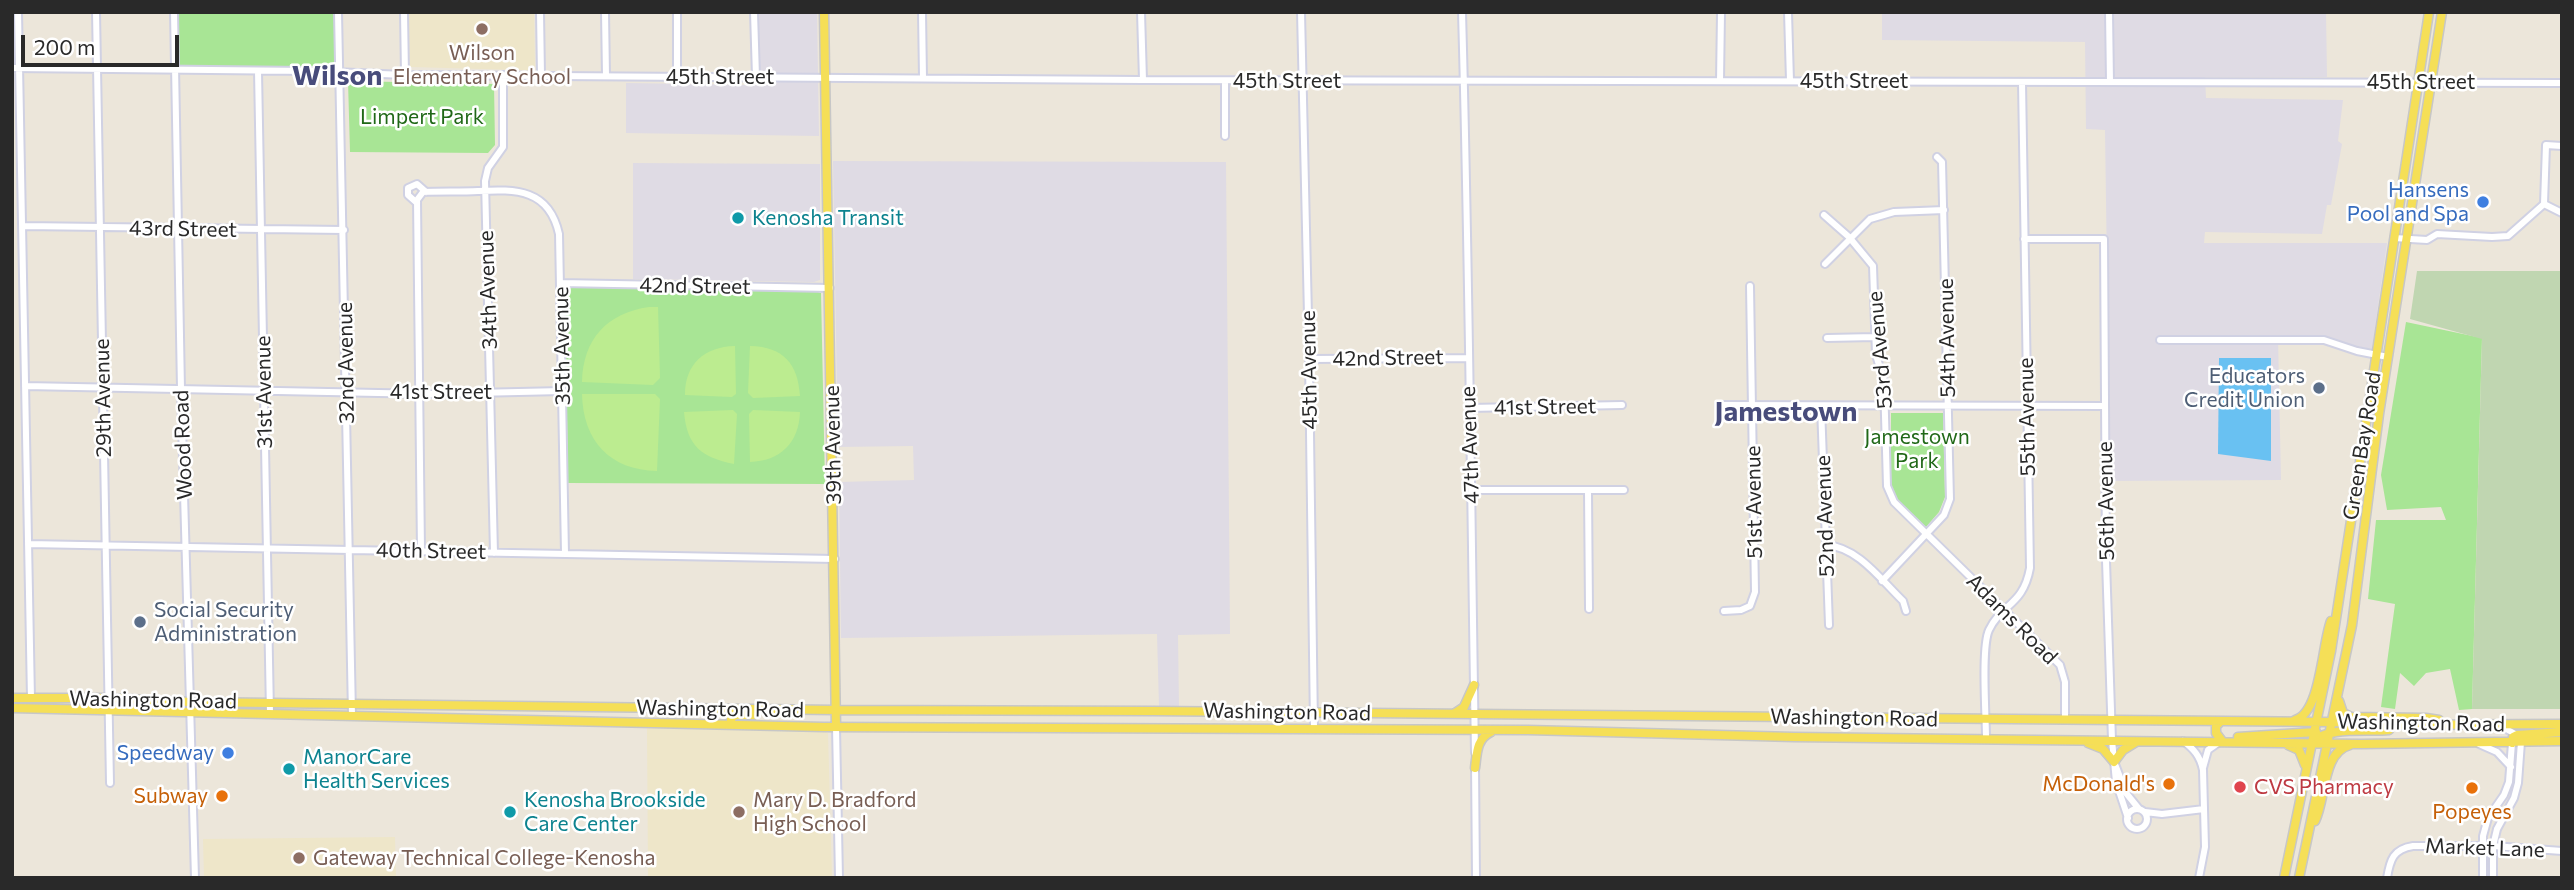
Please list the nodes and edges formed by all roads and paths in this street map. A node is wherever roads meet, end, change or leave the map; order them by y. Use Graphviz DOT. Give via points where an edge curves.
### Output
graph roads {
  1 [pos="18,12"];
  2 [pos="96,12"];
  3 [pos="174,12"];
  4 [pos="338,12"];
  5 [pos="404,12"];
  6 [pos="540,12"];
  7 [pos="605,12"];
  8 [pos="677,12"];
  9 [pos="754,12"];
  10 [pos="824,12"];
  11 [pos="922,12"];
  12 [pos="1141,12"];
  13 [pos="1301,12"];
  14 [pos="1462,12"];
  15 [pos="1788,12"];
  16 [pos="2109,12"];
  17 [pos="2429,12"];
  18 [pos="2442,12"];
  19 [pos="1721,13"];
  20 [pos="16,69"];
  21 [pos="96,71"];
  22 [pos="175,71"];
  23 [pos="258,71"];
  24 [pos="340,73"];
  25 [pos="405,75"];
  26 [pos="503,75"];
  27 [pos="541,75"];
  28 [pos="606,76"];
  29 [pos="677,77"];
  30 [pos="756,77"];
  31 [pos="826,77"];
  32 [pos="923,78"];
  33 [pos="1143,80"];
  34 [pos="1225,80"];
  35 [pos="1301,81"];
  36 [pos="1464,81"];
  37 [pos="1720,81"];
  38 [pos="1790,81"];
  39 [pos="2022,82"];
  40 [pos="2110,82"];
  41 [pos="2418,82"];
  42 [pos="2429,82"];
  43 [pos="2562,83"];
  44 [pos="1225,136"];
  45 [pos="2562,146"];
  46 [pos="1937,157"];
  47 [pos="482,190"];
  48 [pos="426,191"];
  49 [pos="417,203"];
  50 [pos="2544,204"];
  51 [pos="1944,210"];
  52 [pos="2562,213"];
  53 [pos="1824,215"];
  54 [pos="23,226"];
  55 [pos="99,228"];
  56 [pos="179,228"];
  57 [pos="261,230"];
  58 [pos="344,230"];
  59 [pos="1849,237"];
  60 [pos="2394,238"];
  61 [pos="2024,239"];
  62 [pos="2405,239"];
  63 [pos="1825,264"];
  64 [pos="561,283"];
  65 [pos="1750,286"];
  66 [pos="830,288"];
  67 [pos="1874,337"];
  68 [pos="1827,338"];
  69 [pos="2160,340"];
  70 [pos="2376,356"];
  71 [pos="1467,358"];
  72 [pos="2388,358"];
  73 [pos="1309,359"];
  74 [pos="25,386"];
  75 [pos="103,388"];
  76 [pos="181,389"];
  77 [pos="264,390"];
  78 [pos="346,391"];
  79 [pos="563,391"];
  80 [pos="491,392"];
  81 [pos="419,393"];
  82 [pos="1622,405"];
  83 [pos="1718,405"];
  84 [pos="1752,405"];
  85 [pos="1948,405"];
  86 [pos="2026,405"];
  87 [pos="2105,405"];
  88 [pos="1821,406"];
  89 [pos="1885,406"];
  90 [pos="1469,408"];
  91 [pos="1472,490"];
  92 [pos="1624,490"];
  93 [pos="1588,491"];
  94 [pos="1926,533"];
  95 [pos="28,544"];
  96 [pos="106,545"];
  97 [pos="1826,545"];
  98 [pos="187,546"];
  99 [pos="349,549"];
  100 [pos="267,550"];
  101 [pos="421,551"];
  102 [pos="494,553"];
  103 [pos="565,554"];
  104 [pos="835,559"];
  105 [pos="1882,581"];
  106 [pos="2338,602"];
  107 [pos="1589,609"];
  108 [pos="2005,610"];
  109 [pos="1724,611"];
  110 [pos="1906,611"];
  111 [pos="1829,625"];
  112 [pos="1474,685"];
  113 [pos="2338,696"];
  114 [pos="12,698"];
  115 [pos="31,698"];
  116 [pos="108,698"];
  117 [pos="269,702"];
  118 [pos="351,704"];
  119 [pos="388,704"];
  120 [pos="190,706"];
  121 [pos="12,708"];
  122 [pos="31,708"];
  123 [pos="109,710"];
  124 [pos="776,710"];
  125 [pos="836,710"];
  126 [pos="1313,712"];
  127 [pos="270,713"];
  128 [pos="1453,714"];
  129 [pos="1475,714"];
  130 [pos="352,715"];
  131 [pos="389,715"];
  132 [pos="1794,718"];
  133 [pos="1986,720"];
  134 [pos="2065,720"];
  135 [pos="2112,722"];
  136 [pos="2220,722"];
  137 [pos="2286,722"];
  138 [pos="2315,722"];
  139 [pos="2448,723"];
  140 [pos="2496,724"];
  141 [pos="2562,724"];
  142 [pos="731,725"];
  143 [pos="836,727"];
  144 [pos="2332,727"];
  145 [pos="1314,728"];
  146 [pos="1474,730"];
  147 [pos="1496,730"];
  148 [pos="2562,732"];
  149 [pos="2313,733"];
  150 [pos="1794,737"];
  151 [pos="1986,738"];
  152 [pos="2057,739"];
  153 [pos="2112,740"];
  154 [pos="2140,740"];
  155 [pos="2181,740"];
  156 [pos="2517,740"];
  157 [pos="2222,741"];
  158 [pos="2243,741"];
  159 [pos="2562,741"];
  160 [pos="2474,742"];
  161 [pos="2312,743"];
  162 [pos="2329,743"];
  163 [pos="2361,744"];
  164 [pos="2114,762"];
  165 [pos="2511,767"];
  166 [pos="1475,768"];
  167 [pos="2306,769"];
  168 [pos="2203,770"];
  169 [pos="110,783"];
  170 [pos="2204,809"];
  171 [pos="2143,811"];
  172 [pos="2162,814"];
  173 [pos="2128,818"];
  174 [pos="2146,823"];
  175 [pos="2310,830"];
  176 [pos="2483,846"];
  177 [pos="2493,846"];
  178 [pos="2562,851"];
  179 [pos="195,878"];
  180 [pos="839,878"];
  181 [pos="1476,878"];
  182 [pos="2199,878"];
  183 [pos="2284,878"];
  184 [pos="2299,878"];
  185 [pos="2387,878"];
  186 [pos="2483,878"];
  187 [pos="2493,878"];
  1 -- 20 [label="street"];
  2 -- 21 [label="street, 29th Avenue"];
  3 -- 22 [label="street, Wood Road"];
  4 -- 24 [label="street, 32nd Avenue"];
  5 -- 25 [label="street"];
  6 -- 27 [label="street"];
  7 -- 28 [label="street"];
  8 -- 29 [label="street"];
  9 -- 30 [label="street"];
  10 -- 31 [label="main road, 39th Avenue"];
  11 -- 32 [label="street"];
  12 -- 33 [label="street"];
  13 -- 35 [label="street, 45th Avenue"];
  14 -- 36 [label="street, 47th Avenue"];
  15 -- 38 [label="street"];
  16 -- 40 [label="street"];
  17 -- 41 [label="main road, Green Bay Road"];
  18 -- 42 [label="main road, Green Bay Road"];
  19 -- 37 [label="street"];
  20 -- 21 [label="street, 45th Street"];
  20 -- 54 [label="street"];
  21 -- 22 [label="street, 45th Street"];
  21 -- 55 [label="street, 29th Avenue"];
  22 -- 23 [label="street, 45th Street"];
  22 -- 56 [label="street, Wood Road"];
  23 -- 24 [label="street, 45th Street"];
  23 -- 57 [label="street, 31st Avenue"];
  24 -- 25 [label="street, 45th Street"];
  24 -- 58 [label="street, 32nd Avenue"];
  25 -- 26 [label="street, 45th Street"];
  26 -- 27 [label="street, 45th Street"];
  26 -- 47 [label="street, 34th Avenue" via="504,141 488,168"];
  27 -- 28 [label="street, 45th Street"];
  28 -- 29 [label="street, 45th Street"];
  29 -- 30 [label="street, 45th Street"];
  30 -- 31 [label="street, 45th Street"];
  31 -- 32 [label="street, 45th Street"];
  31 -- 66 [label="main road, 39th Avenue"];
  32 -- 33 [label="street, 45th Street"];
  33 -- 34 [label="street, 45th Street"];
  34 -- 35 [label="street, 45th Street"];
  34 -- 44 [label="street"];
  35 -- 36 [label="street, 45th Street"];
  35 -- 73 [label="street, 45th Avenue"];
  36 -- 37 [label="street, 45th Street"];
  36 -- 71 [label="street, 47th Avenue"];
  37 -- 38 [label="street, 45th Street"];
  38 -- 39 [label="street, 45th Street"];
  39 -- 40 [label="street, 45th Street"];
  39 -- 61 [label="street, 55th Avenue"];
  40 -- 41 [label="street, 45th Street"];
  41 -- 42 [label="street, 45th Street"];
  41 -- 60 [label="main road, Green Bay Road"];
  42 -- 43 [label="street, 45th Street"];
  42 -- 62 [label="main road, Green Bay Road"];
  45 -- 50 [label="street" via="2546,145"];
  46 -- 51 [label="street, 54th Avenue" via="1942,162"];
  47 -- 48 [label="street, 35th Avenue"];
  47 -- 64 [label="street, 35th Avenue" via="527,193 546,206 559,234"];
  47 -- 80 [label="street, 34th Avenue"];
  48 -- 49 [label="street"];
  48 -- 49 [label="street" via="417,184 408,188 408,195"];
  49 -- 81 [label="street"];
  50 -- 52 [label="street"];
  50 -- 62 [label="street" via="2508,236 2437,234 2427,240"];
  51 -- 59 [label="street" via="1894,212 1870,219"];
  51 -- 85 [label="street, 54th Avenue"];
  53 -- 59 [label="street, 53rd Avenue"];
  54 -- 55 [label="street, 43rd Street"];
  54 -- 74 [label="street"];
  55 -- 56 [label="street, 43rd Street"];
  55 -- 75 [label="street, 29th Avenue"];
  56 -- 57 [label="street, 43rd Street"];
  56 -- 76 [label="street, Wood Road"];
  57 -- 58 [label="street, 43rd Street"];
  57 -- 77 [label="street, 31st Avenue"];
  58 -- 78 [label="street, 32nd Avenue"];
  59 -- 63 [label="street"];
  59 -- 67 [label="street, 53rd Avenue" via="1873,266"];
  60 -- 62 [label="street"];
  60 -- 70 [label="main road, Green Bay Road"];
  61 -- 86 [label="street, 55th Avenue"];
  61 -- 87 [label="street, 56th Avenue" via="2104,239"];
  62 -- 72 [label="main road, Green Bay Road"];
  64 -- 66 [label="street, 42nd Street"];
  64 -- 79 [label="street, 35th Avenue"];
  65 -- 84 [label="street, 51st Avenue"];
  66 -- 104 [label="main road, 39th Avenue"];
  67 -- 68 [label="street"];
  67 -- 89 [label="street, 53rd Avenue"];
  69 -- 70 [label="street" via="2324,340"];
  70 -- 72 [label="street"];
  70 -- 106 [label="main road, Green Bay Road"];
  71 -- 73 [label="street, 42nd Street"];
  71 -- 90 [label="street, 47th Avenue"];
  72 -- 113 [label="main road, Green Bay Road"];
  73 -- 126 [label="street, 45th Avenue"];
  74 -- 75 [label="street, 41st Street"];
  74 -- 95 [label="street"];
  75 -- 76 [label="street, 41st Street"];
  75 -- 96 [label="street, 29th Avenue"];
  76 -- 77 [label="street, 41st Street"];
  76 -- 98 [label="street, Wood Road"];
  77 -- 78 [label="street, 41st Street"];
  77 -- 100 [label="street, 31st Avenue"];
  78 -- 81 [label="street, 41st Street"];
  78 -- 99 [label="street, 32nd Avenue"];
  79 -- 80 [label="street, 41st Street"];
  79 -- 103 [label="street, 35th Avenue"];
  80 -- 81 [label="street, 41st Street"];
  80 -- 102 [label="street, 34th Avenue"];
  81 -- 101 [label="street"];
  82 -- 90 [label="street, 41st Street"];
  83 -- 84 [label="street"];
  84 -- 88 [label="street"];
  84 -- 109 [label="street, 51st Avenue" via="1755,592 1750,606"];
  85 -- 86 [label="street"];
  85 -- 89 [label="street"];
  85 -- 94 [label="street, 54th Avenue" via="1950,499 1944,515"];
  86 -- 87 [label="street"];
  86 -- 108 [label="street, 55th Avenue" via="2030,568 2021,596"];
  87 -- 135 [label="street, 56th Avenue"];
  88 -- 89 [label="street"];
  88 -- 97 [label="street, 52nd Avenue"];
  89 -- 94 [label="street, 53rd Avenue" via="1887,486 1894,502"];
  90 -- 91 [label="street, 47th Avenue"];
  91 -- 93 [label="street"];
  91 -- 112 [label="street, 47th Avenue"];
  92 -- 93 [label="street"];
  93 -- 107 [label="street"];
  94 -- 105 [label="street, 54th Avenue"];
  94 -- 108 [label="street, Adams Road"];
  95 -- 96 [label="street, 40th Street"];
  95 -- 115 [label="street"];
  96 -- 98 [label="street, 40th Street"];
  96 -- 116 [label="street, 29th Avenue"];
  97 -- 105 [label="street" via="1851,552"];
  97 -- 111 [label="street, 52nd Avenue"];
  98 -- 100 [label="street, 40th Street"];
  98 -- 120 [label="street, Wood Road"];
  99 -- 100 [label="street, 40th Street"];
  99 -- 101 [label="street, 40th Street"];
  99 -- 118 [label="street, 32nd Avenue"];
  100 -- 117 [label="street, 31st Avenue"];
  101 -- 102 [label="street, 40th Street"];
  102 -- 103 [label="street, 40th Street"];
  103 -- 104 [label="street, 40th Street"];
  104 -- 125 [label="main road, 39th Avenue"];
  105 -- 110 [label="street" via="1903,601"];
  106 -- 137 [label="main road" via="2313,699 2303,717"];
  106 -- 138 [label="main road, Green Bay Road"];
  108 -- 133 [label="street, 55th Avenue" via="1989,630"];
  108 -- 134 [label="street, Adams Road" via="2060,665"];
  112 -- 128 [label="main road" via="1464,708"];
  112 -- 129 [label="street, 47th Avenue"];
  113 -- 139 [label="main road" via="2341,709 2351,717 2431,718"];
  113 -- 144 [label="main road, Green Bay Road"];
  114 -- 115 [label="main road, Washington Road"];
  115 -- 116 [label="main road, Washington Road"];
  115 -- 122 [label="street"];
  116 -- 120 [label="main road, Washington Road"];
  116 -- 123 [label="street, 29th Avenue"];
  117 -- 118 [label="main road, Washington Road"];
  117 -- 120 [label="main road, Washington Road"];
  117 -- 127 [label="street, 31st Avenue"];
  118 -- 119 [label="main road, Washington Road"];
  118 -- 130 [label="street, 32nd Avenue"];
  119 -- 124 [label="main road, Washington Road"];
  119 -- 131 [label="main road"];
  120 -- 123 [label="main road, Washington Road"];
  120 -- 127 [label="main road, Washington Road"];
  120 -- 179 [label="street, Wood Road"];
  121 -- 122 [label="main road, Washington Road"];
  122 -- 123 [label="main road, Washington Road"];
  123 -- 169 [label="street, 29th Avenue"];
  124 -- 125 [label="main road, Washington Road"];
  124 -- 142 [label="main road" via="735,715"];
  125 -- 126 [label="main road, Washington Road"];
  125 -- 143 [label="main road, 39th Avenue"];
  126 -- 128 [label="main road, Washington Road"];
  126 -- 145 [label="street, 45th Avenue"];
  127 -- 130 [label="main road, Washington Road"];
  128 -- 129 [label="main road, Washington Road"];
  129 -- 132 [label="main road, Washington Road"];
  129 -- 146 [label="street, 47th Avenue"];
  130 -- 131 [label="main road, Washington Road"];
  131 -- 142 [label="main road, Washington Road"];
  132 -- 133 [label="main road, Washington Road"];
  132 -- 150 [label="main road"];
  133 -- 134 [label="main road, Washington Road"];
  133 -- 151 [label="street, 55th Avenue"];
  134 -- 135 [label="main road, Washington Road"];
  135 -- 136 [label="main road, Washington Road"];
  135 -- 153 [label="street, 56th Avenue"];
  136 -- 137 [label="main road, Washington Road"];
  136 -- 157 [label="main road" via="2216,733"];
  137 -- 138 [label="main road, Washington Road"];
  138 -- 144 [label="main road, Washington Road"];
  138 -- 149 [label="main road, Green Bay Road"];
  139 -- 140 [label="main road, Washington Road"];
  139 -- 144 [label="main road, Washington Road" via="2372,731"];
  140 -- 141 [label="main road, Washington Road"];
  140 -- 156 [label="street"];
  142 -- 143 [label="main road, Washington Road"];
  143 -- 145 [label="main road, Washington Road"];
  143 -- 180 [label="street, 39th Avenue"];
  144 -- 149 [label="main road"];
  144 -- 161 [label="main road"];
  144 -- 162 [label="main road, Green Bay Road"];
  145 -- 146 [label="main road, Washington Road"];
  146 -- 147 [label="main road, Washington Road"];
  146 -- 166 [label="street, 47th Avenue"];
  147 -- 150 [label="main road, Washington Road"];
  147 -- 166 [label="main road" via="1482,738"];
  148 -- 156 [label="main road"];
  149 -- 157 [label="main road" via="2255,734"];
  149 -- 161 [label="main road, Green Bay Road"];
  150 -- 151 [label="main road, Washington Road"];
  151 -- 152 [label="main road, Washington Road"];
  152 -- 153 [label="main road, Washington Road"];
  152 -- 164 [label="main road" via="2094,744"];
  153 -- 154 [label="main road, Washington Road"];
  153 -- 164 [label="street, 56th Avenue"];
  154 -- 155 [label="main road, Washington Road"];
  154 -- 164 [label="main road"];
  155 -- 157 [label="main road, Washington Road"];
  155 -- 168 [label="street" via="2192,748"];
  156 -- 159 [label="main road"];
  156 -- 160 [label="main road, Washington Road"];
  156 -- 165 [label="street"];
  156 -- 177 [label="street" via="2518,783"];
  157 -- 158 [label="main road, Washington Road"];
  157 -- 168 [label="street" via="2208,750"];
  158 -- 161 [label="main road, Washington Road"];
  158 -- 167 [label="main road" via="2295,747 2302,753"];
  160 -- 163 [label="main road, Washington Road"];
  160 -- 165 [label="street" via="2497,752"];
  161 -- 162 [label="main road, Washington Road"];
  161 -- 167 [label="main road, Green Bay Road"];
  162 -- 163 [label="main road, Washington Road"];
  162 -- 175 [label="main road, Green Bay Road"];
  163 -- 175 [label="main road" via="2341,748 2333,757"];
  164 -- 171 [label="street, 56th Avenue" via="2126,793"];
  164 -- 173 [label="street, 56th Avenue"];
  165 -- 176 [label="street" via="2504,795 2486,823"];
  166 -- 181 [label="street, 47th Avenue"];
  167 -- 183 [label="main road, Green Bay Road"];
  168 -- 170 [label="street"];
  170 -- 172 [label="street"];
  170 -- 182 [label="street"];
  171 -- 172 [label="street"];
  171 -- 173 [label="street" via="2132,811"];
  171 -- 174 [label="street"];
  172 -- 174 [label="street"];
  173 -- 174 [label="street" via="2133,828"];
  175 -- 184 [label="main road, Green Bay Road"];
  176 -- 177 [label="street, Market Lane"];
  176 -- 185 [label="street, Market Lane" via="2402,848 2394,853"];
  176 -- 186 [label="street"];
  177 -- 178 [label="street, Market Lane"];
  177 -- 187 [label="street"];
}
